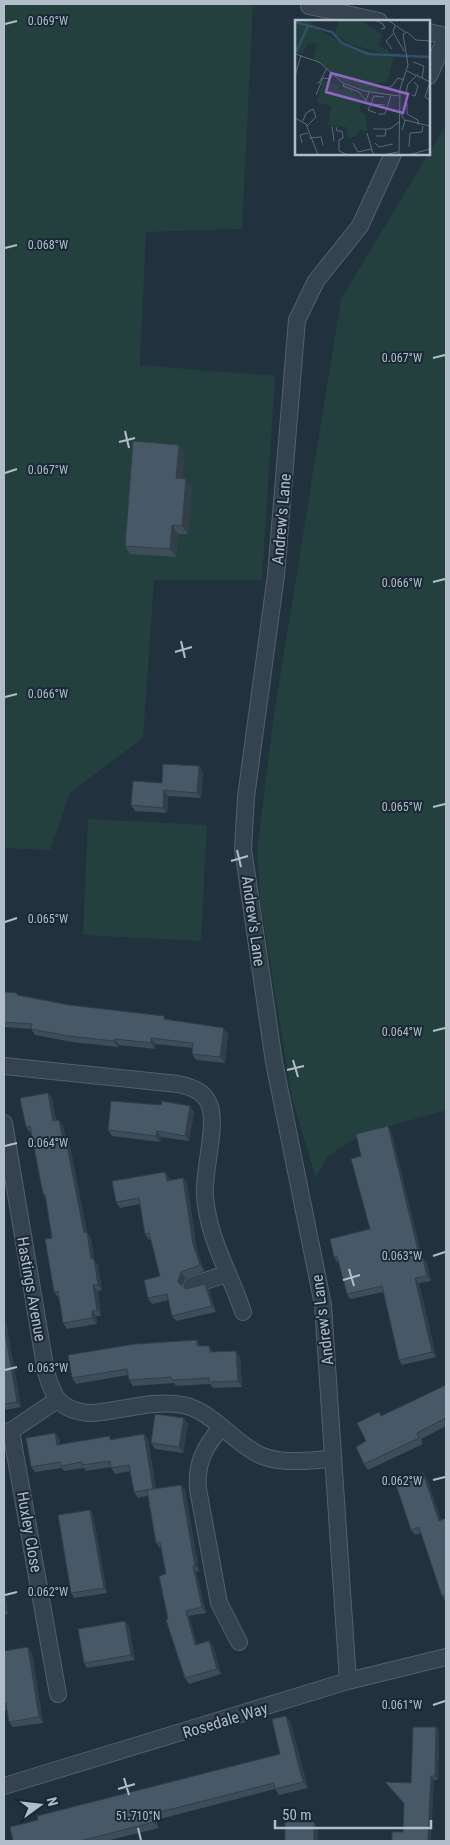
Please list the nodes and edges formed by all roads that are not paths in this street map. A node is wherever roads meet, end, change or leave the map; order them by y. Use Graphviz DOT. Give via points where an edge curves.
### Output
graph roads {
  1 [pos="309,4"];
  2 [pos="374,20"];
  3 [pos="430,32"];
  4 [pos="446,37"];
  5 [pos="430,74"];
  6 [pos="393,155"];
  7 [pos="4,1066"];
  8 [pos="4,1123"];
  9 [pos="227,1274"];
  10 [pos="192,1285"];
  11 [pos="243,1312"];
  12 [pos="56,1400"];
  13 [pos="221,1428"];
  14 [pos="7,1431"];
  15 [pos="332,1459"];
  16 [pos="239,1642"];
  17 [pos="446,1658"];
  18 [pos="348,1681"];
  19 [pos="58,1694"];
  20 [pos="4,1786"];
  1 -- 2 [label="street"];
  3 -- 4 [label="street"];
  4 -- 5 [label="street"];
  6 -- 15 [label="street, Andrew's Lane" via="360,226 316,281 297,320 276,575 246,798 244,840 274,1062 324,1306"];
  7 -- 9 [label="street" via="178,1084 202,1094 212,1111 205,1173 208,1216"];
  8 -- 12 [label="street, Hastings Avenue" via="46,1372"];
  9 -- 10 [label="street"];
  9 -- 11 [label="street"];
  12 -- 13 [label="street" via="88,1414 158,1404 185,1405"];
  12 -- 14 [label="street"];
  13 -- 15 [label="street" via="260,1455 293,1460"];
  13 -- 16 [label="street" via="206,1444 197,1477 198,1490 219,1603"];
  14 -- 19 [label="street, Huxley Close"];
  15 -- 18 [label="street, Andrew's Lane"];
  17 -- 18 [label="street, Rosedale Way"];
  18 -- 20 [label="street, Rosedale Way"];
}
